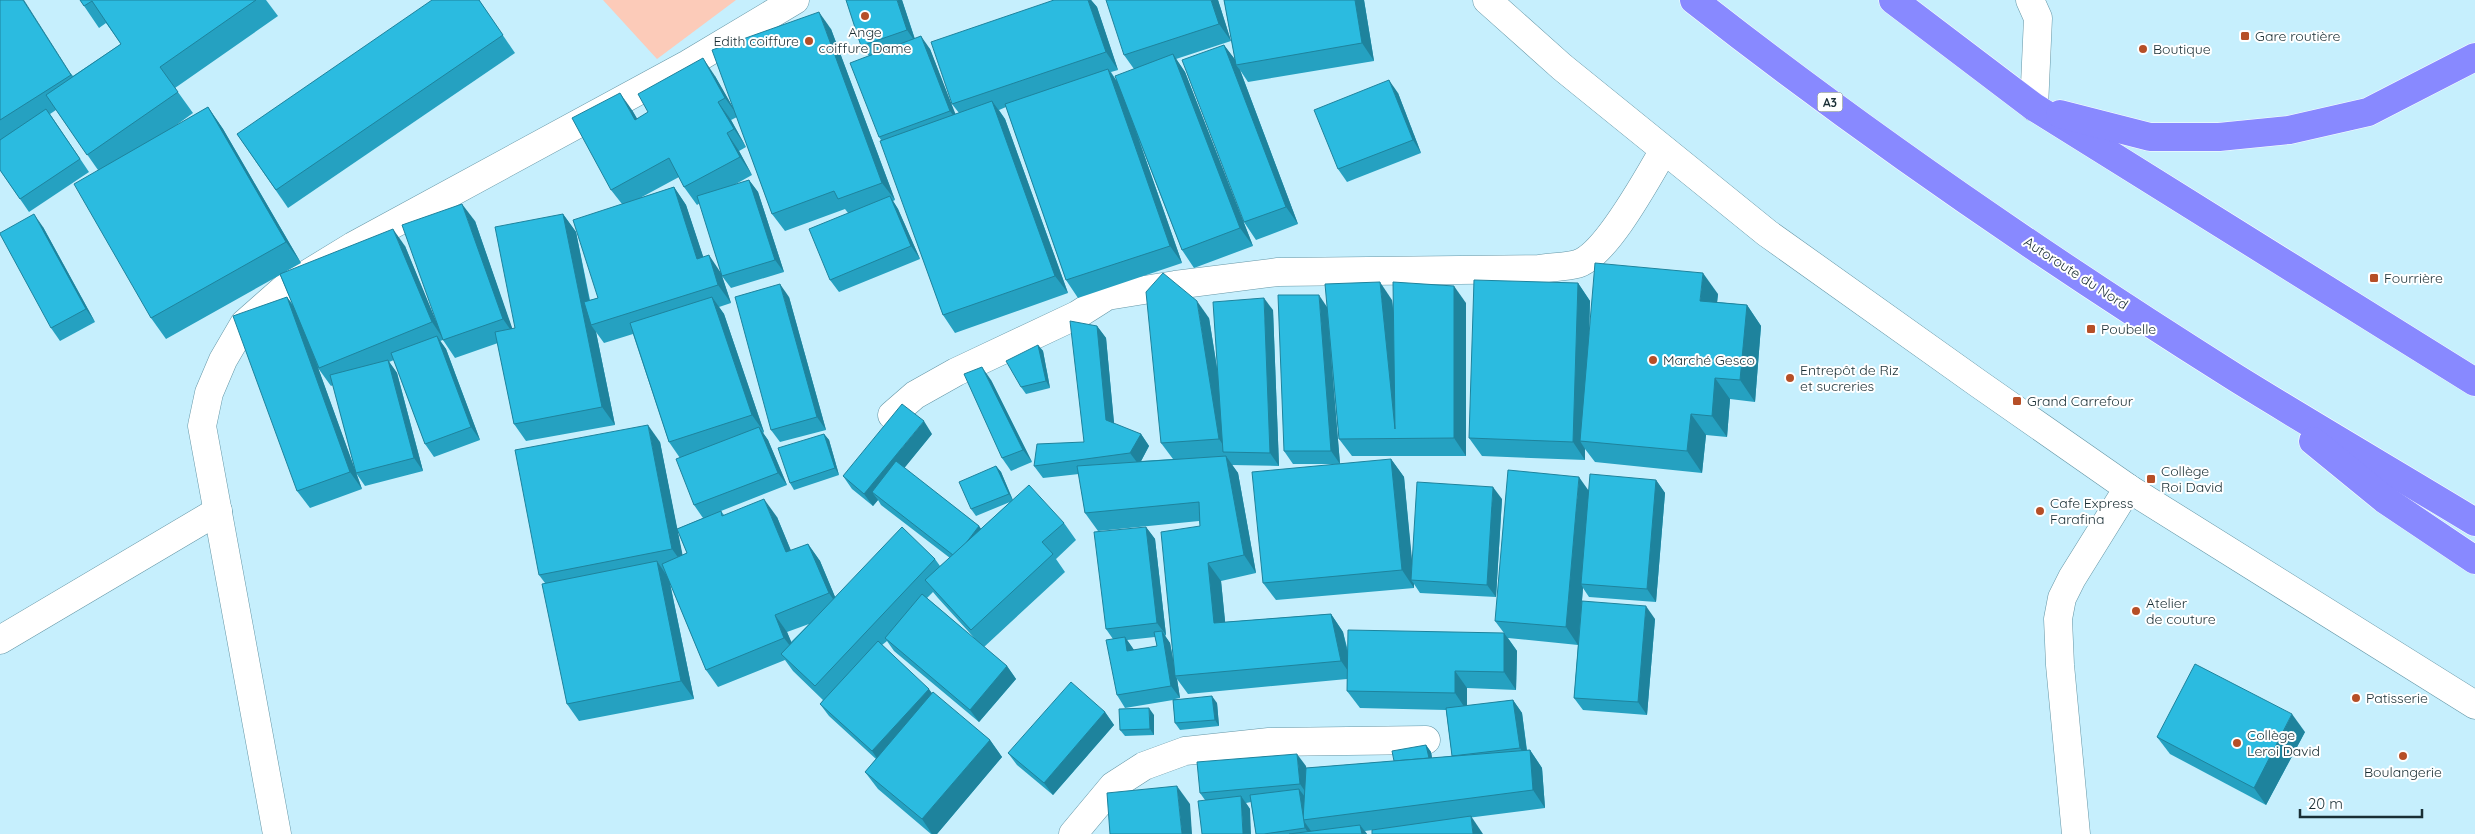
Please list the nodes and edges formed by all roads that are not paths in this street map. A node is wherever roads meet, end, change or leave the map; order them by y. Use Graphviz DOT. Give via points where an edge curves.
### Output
graph roads {
  1 [pos="795,0"];
  2 [pos="1488,0"];
  3 [pos="1694,0"];
  4 [pos="1893,0"];
  5 [pos="2030,0"];
  6 [pos="2475,57"];
  7 [pos="2034,107"];
  8 [pos="1664,150"];
  9 [pos="2236,378"];
  10 [pos="2475,382"];
  11 [pos="892,415"];
  12 [pos="2128,488"];
  13 [pos="218,510"];
  14 [pos="2475,522"];
  15 [pos="2475,560"];
  16 [pos="0,640"];
  17 [pos="2475,705"];
  18 [pos="1426,740"];
  19 [pos="277,834"];
  20 [pos="1073,834"];
  21 [pos="2076,834"];
  1 -- 13 [label="street" via="688,64 353,246 286,288 244,324 209,393 202,426"];
  2 -- 8 [label="street" via="1562,67"];
  3 -- 9 [label="highway, Autoroute du Nord / A3" via="1744,40 1968,202"];
  4 -- 7 [label="highway"];
  5 -- 7 [label="street" via="2038,18"];
  6 -- 7 [label="highway" via="2368,112 2290,130 2219,137 2150,137"];
  7 -- 10 [label="highway"];
  8 -- 11 [label="street" via="1607,241 1579,264 1539,269 1278,272 1107,296 1077,315 956,372 916,395"];
  8 -- 12 [label="street" via="1767,233"];
  9 -- 14 [label="highway, Autoroute du Nord"];
  9 -- 15 [label="highway" via="2384,498"];
  12 -- 17 [label="street"];
  12 -- 21 [label="street" via="2072,578 2062,598 2058,619"];
  13 -- 16 [label="street"];
  13 -- 19 [label="street"];
  18 -- 20 [label="street" via="1269,742 1184,751 1144,766 1114,786"];
}
